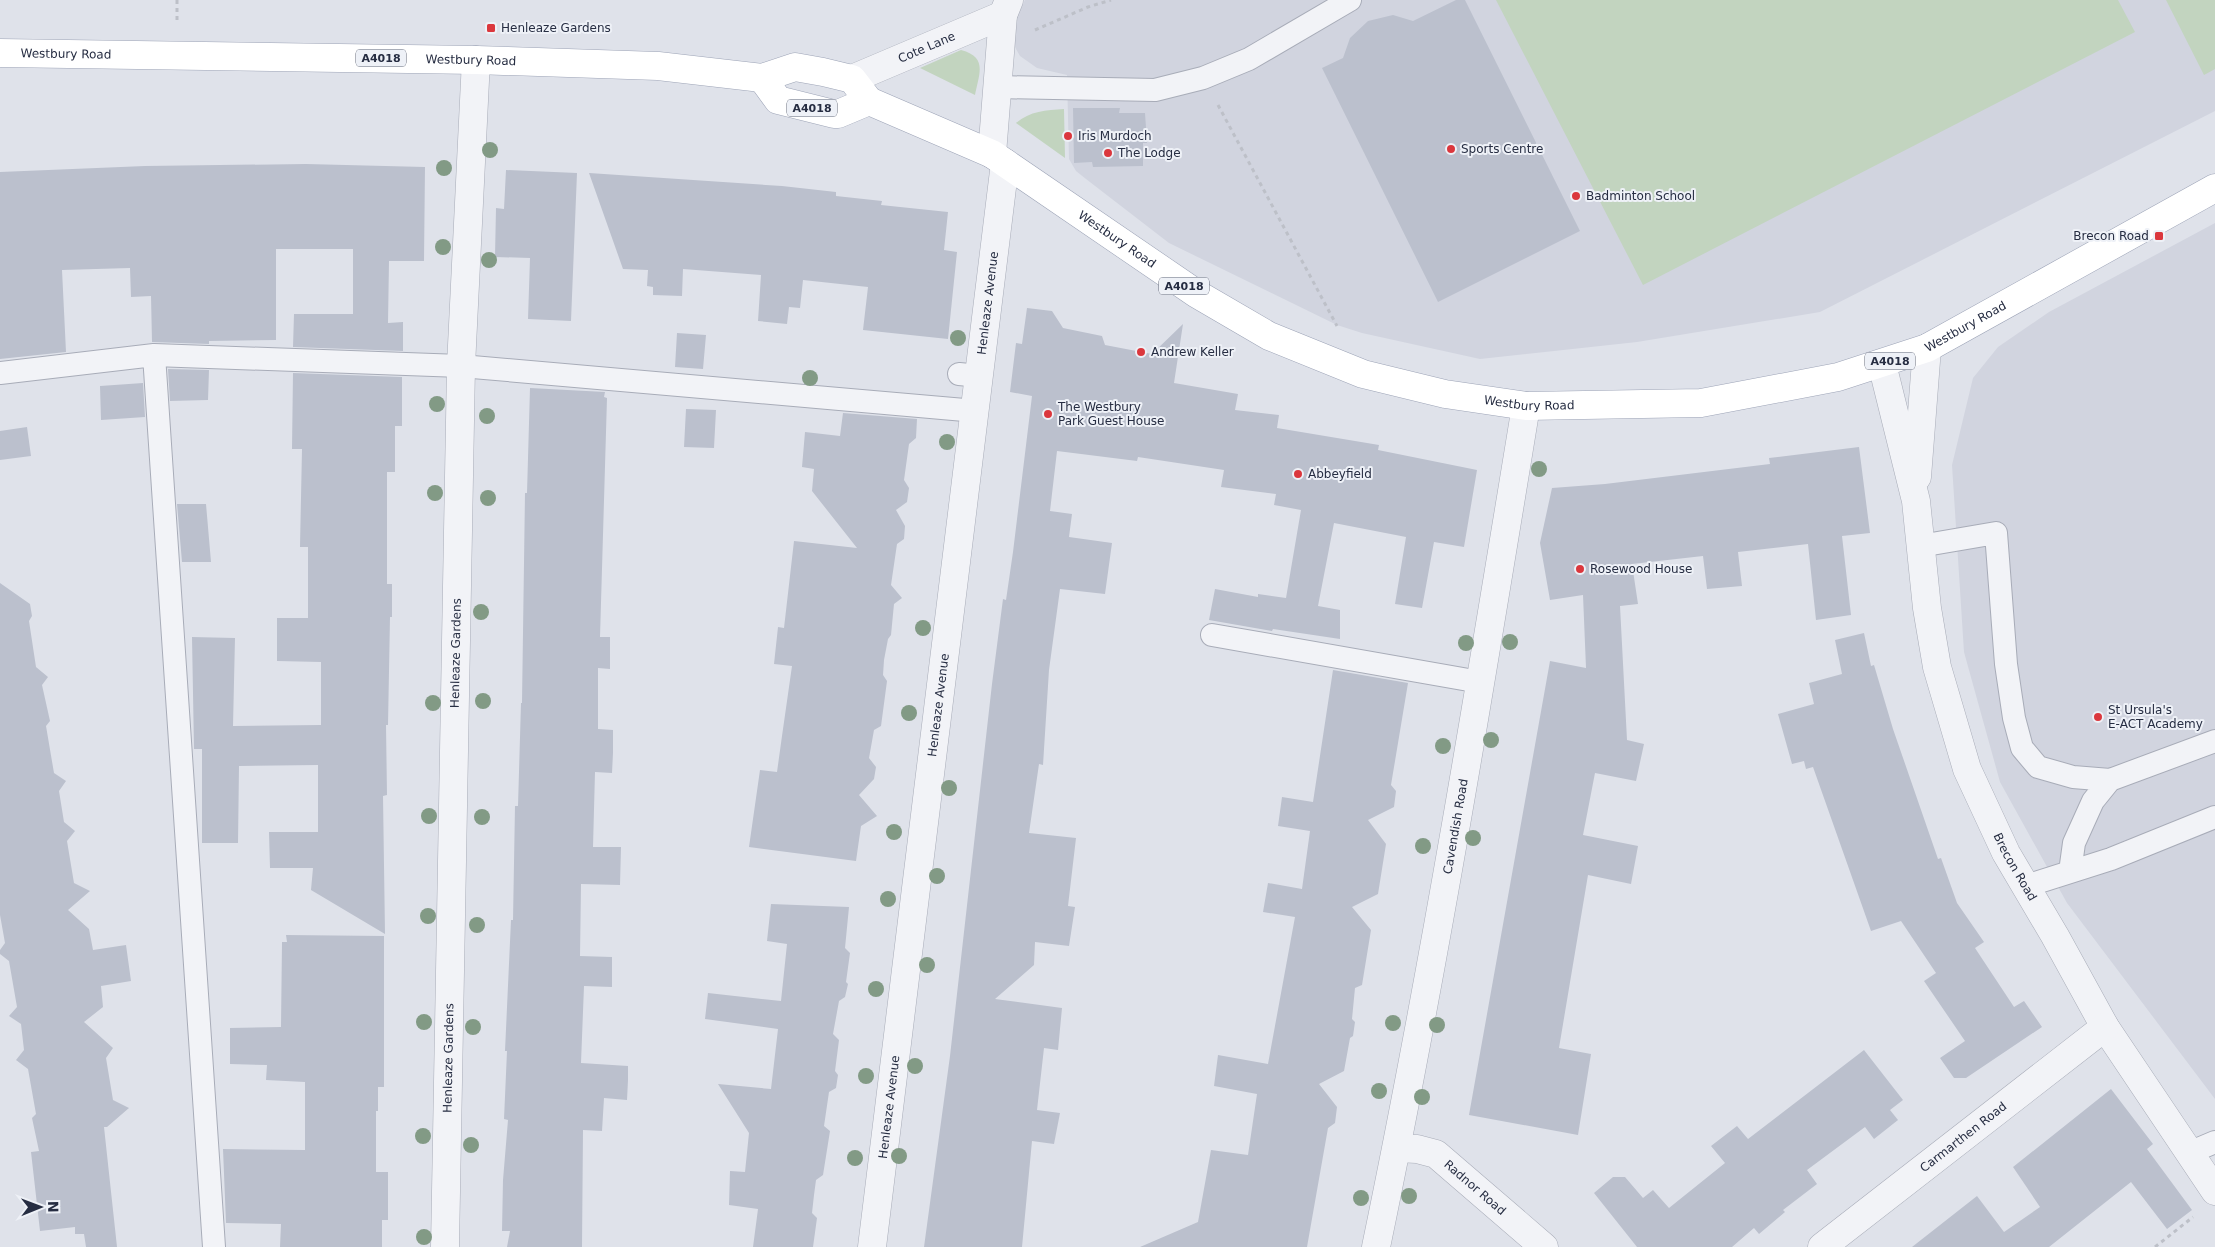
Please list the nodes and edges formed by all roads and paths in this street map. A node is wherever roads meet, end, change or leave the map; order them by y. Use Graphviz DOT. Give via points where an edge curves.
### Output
graph roads {
  1 [pos="1111,0"];
  2 [pos="1350,0"];
  3 [pos="1006,8"];
  4 [pos="1028,33"];
  5 [pos="0,53"];
  6 [pos="476,60"];
  7 [pos="762,78"];
  8 [pos="1203,78"];
  9 [pos="852,79"];
  10 [pos="998,86"];
  11 [pos="870,100"];
  12 [pos="999,159"];
  13 [pos="2215,188"];
  14 [pos="1927,348"];
  15 [pos="154,355"];
  16 [pos="1882,364"];
  17 [pos="462,366"];
  18 [pos="0,373"];
  19 [pos="1363,374"];
  20 [pos="1526,406"];
  21 [pos="976,410"];
  22 [pos="1916,501"];
  23 [pos="1920,546"];
  24 [pos="1212,635"];
  25 [pos="1480,682"];
  26 [pos="2215,741"];
  27 [pos="2110,780"];
  28 [pos="2215,817"];
  29 [pos="2070,872"];
  30 [pos="2026,886"];
  31 [pos="2105,1027"];
  32 [pos="2215,1142"];
  33 [pos="1397,1148"];
  34 [pos="2189,1153"];
  35 [pos="2207,1201"];
  36 [pos="214,1247"];
  37 [pos="445,1247"];
  38 [pos="872,1247"];
  39 [pos="1376,1247"];
  40 [pos="1544,1247"];
  41 [pos="1822,1247"];
  42 [pos="2155,1247"];
  1 -- 4 [label="path"];
  2 -- 8 [label="lane" via="1252,67"];
  3 -- 9 [label="street, Cote Lane"];
  3 -- 10 [label="street, Cote Lane"];
  5 -- 6 [label="main road, Westbury Road / A4018"];
  6 -- 7 [label="main road, Westbury Road / A4018" via="658,66"];
  6 -- 17 [label="street, Henleaze Gardens"];
  7 -- 9 [label="main road, Westbury Road / A4018" via="795,66"];
  7 -- 11 [label="main road, A4018" via="778,100 834,114"];
  8 -- 10 [label="lane" via="1155,90"];
  8 -- 19 [label="path"];
  9 -- 11 [label="main road, Westbury Road / A4018"];
  10 -- 12 [label="street, Cote Lane"];
  11 -- 12 [label="main road, Westbury Road / A4018"];
  12 -- 19 [label="main road, Westbury Road / A4018" via="1197,294 1269,336"];
  12 -- 21 [label="street, Henleaze Avenue" via="969,375"];
  13 -- 14 [label="main road, Westbury Road / A4018"];
  14 -- 16 [label="main road, Westbury Road / A4018"];
  14 -- 22 [label="street, Brecon Road"];
  15 -- 17 [label="lane"];
  15 -- 18 [label="lane"];
  15 -- 36 [label="lane"];
  16 -- 20 [label="main road, Westbury Road / A4018" via="1838,377 1701,403"];
  16 -- 22 [label="street, Brecon Road"];
  17 -- 21 [label="lane"];
  17 -- 37 [label="street, Henleaze Gardens"];
  19 -- 20 [label="main road, Westbury Road / A4018" via="1444,394"];
  20 -- 25 [label="street, Cavendish Road"];
  21 -- 38 [label="street, Henleaze Avenue"];
  22 -- 23 [label="street, Brecon Road"];
  23 -- 27 [label="lane" via="1996,533 2006,664 2022,748 2038,767 2073,777"];
  23 -- 30 [label="street, Brecon Road" via="1937,667 1967,769 2006,853"];
  24 -- 25 [label="lane"];
  25 -- 33 [label="street, Cavendish Road"];
  26 -- 27 [label="lane"];
  27 -- 29 [label="lane" via="2093,801 2074,843"];
  28 -- 29 [label="lane"];
  29 -- 30 [label="lane"];
  30 -- 31 [label="street, Brecon Road"];
  31 -- 34 [label="street, Brecon Road"];
  31 -- 41 [label="street, Carmarthen Road"];
  32 -- 34 [label="lane"];
  33 -- 39 [label="street, Cavendish Road"];
  33 -- 40 [label="street, Radnor Road" via="1436,1154"];
  34 -- 35 [label="street, Brecon Road"];
  35 -- 42 [label="path"];
}
